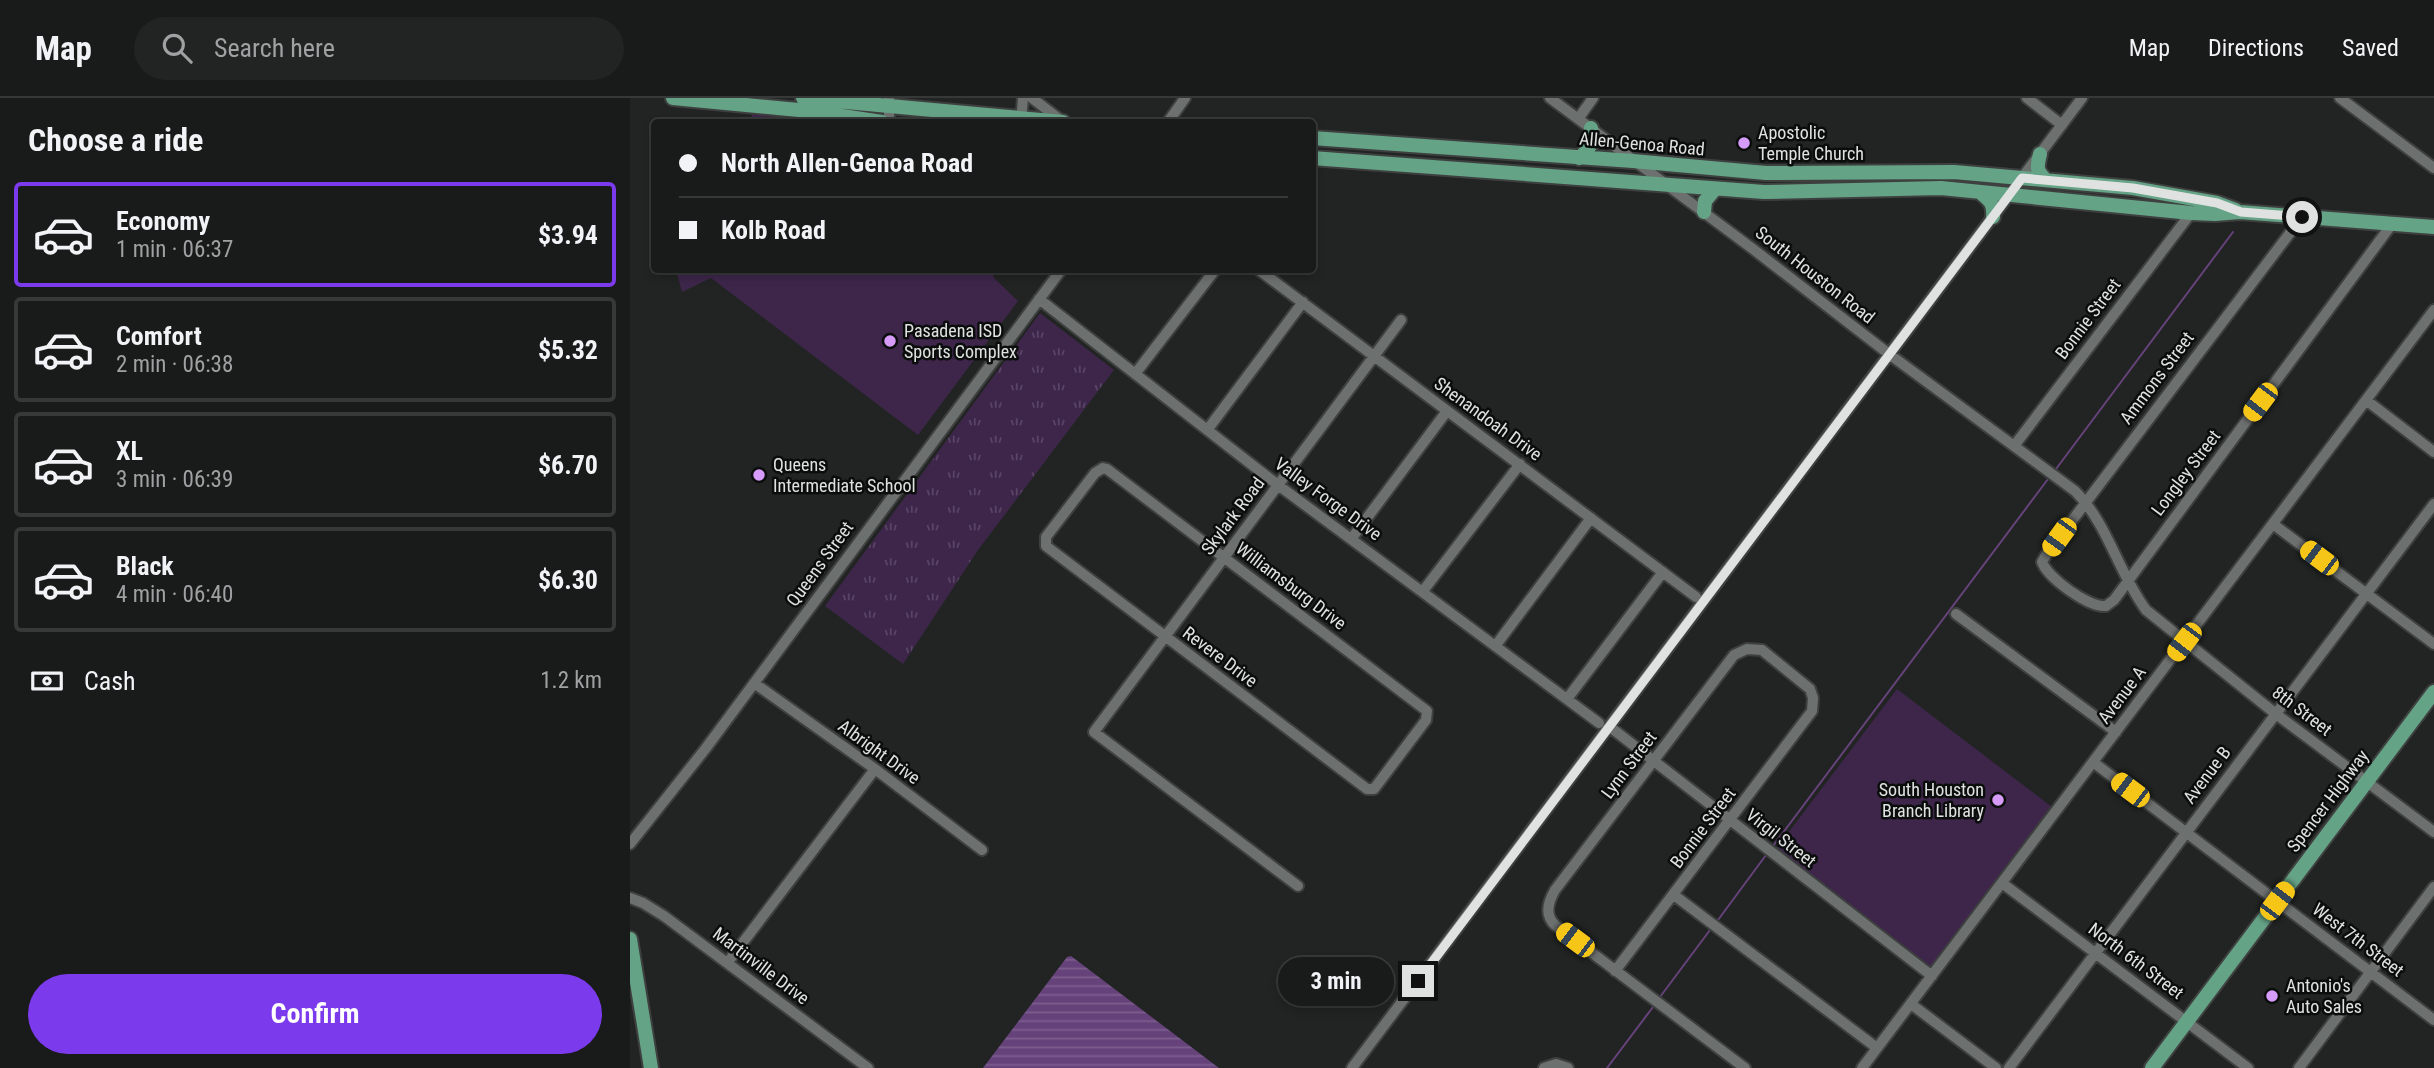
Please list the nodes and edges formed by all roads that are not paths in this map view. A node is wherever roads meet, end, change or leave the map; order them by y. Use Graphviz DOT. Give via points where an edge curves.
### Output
graph roads {
  1 [pos="673,98"];
  2 [pos="803,98"];
  3 [pos="1023,98"];
  4 [pos="1032,98"];
  5 [pos="1185,98"];
  6 [pos="1550,98"];
  7 [pos="1593,98"];
  8 [pos="2027,98"];
  9 [pos="2082,98"];
  10 [pos="2340,98"];
  11 [pos="703,99"];
  12 [pos="889,102"];
  13 [pos="1578,118"];
  14 [pos="862,119"];
  15 [pos="1007,119"];
  16 [pos="1021,119"];
  17 [pos="1060,119"];
  18 [pos="1170,119"];
  19 [pos="2062,125"];
  20 [pos="1591,128"];
  21 [pos="1317,139"];
  22 [pos="1515,154"];
  23 [pos="2040,154"];
  24 [pos="1316,158"];
  25 [pos="1579,158"];
  26 [pos="1633,161"];
  27 [pos="1707,168"];
  28 [pos="2434,168"];
  29 [pos="1884,172"];
  30 [pos="1766,173"];
  31 [pos="1513,174"];
  32 [pos="1590,178"];
  33 [pos="2016,178"];
  34 [pos="2045,179"];
  35 [pos="1669,186"];
  36 [pos="1714,189"];
  37 [pos="1885,190"];
  38 [pos="1764,192"];
  39 [pos="1982,194"];
  40 [pos="2003,195"];
  41 [pos="1704,212"];
  42 [pos="2241,212"];
  43 [pos="2190,213"];
  44 [pos="1993,217"];
  45 [pos="2302,217"];
  46 [pos="2392,224"];
  47 [pos="2434,227"];
  48 [pos="1059,273"];
  49 [pos="1213,273"];
  50 [pos="1263,273"];
  51 [pos="1039,299"];
  52 [pos="1303,302"];
  53 [pos="2434,310"];
  54 [pos="1401,320"];
  55 [pos="1889,354"];
  56 [pos="1374,356"];
  57 [pos="1135,374"];
  58 [pos="2366,400"];
  59 [pos="1447,411"];
  60 [pos="1208,429"];
  61 [pos="2014,446"];
  62 [pos="2434,452"];
  63 [pos="1520,464"];
  64 [pos="1278,485"];
  65 [pos="2085,501"];
  66 [pos="1071,504"];
  67 [pos="2434,504"];
  68 [pos="1591,517"];
  69 [pos="2273,524"];
  70 [pos="1352,537"];
  71 [pos="1224,558"];
  72 [pos="1663,572"];
  73 [pos="2127,581"];
  74 [pos="1423,591"];
  75 [pos="2367,594"];
  76 [pos="1696,597"];
  77 [pos="2106,606"];
  78 [pos="1956,614"];
  79 [pos="1164,637"];
  80 [pos="2184,642"];
  81 [pos="2434,644"];
  82 [pos="1496,645"];
  83 [pos="1747,649"];
  84 [pos="754,683"];
  85 [pos="2434,692"];
  86 [pos="1567,699"];
  87 [pos="2276,713"];
  88 [pos="1604,725"];
  89 [pos="2116,732"];
  90 [pos="1405,749"];
  91 [pos="1654,761"];
  92 [pos="2093,762"];
  93 [pos="875,769"];
  94 [pos="2367,782"];
  95 [pos="1731,820"];
  96 [pos="2434,832"];
  97 [pos="2186,833"];
  98 [pos="630,844"];
  99 [pos="982,850"];
  100 [pos="2002,883"];
  101 [pos="1297,886"];
  102 [pos="2434,887"];
  103 [pos="1674,895"];
  104 [pos="630,898"];
  105 [pos="2277,901"];
  106 [pos="630,939"];
  107 [pos="2096,953"];
  108 [pos="728,962"];
  109 [pos="1615,971"];
  110 [pos="2371,972"];
  111 [pos="1932,976"];
  112 [pos="1911,1004"];
  113 [pos="2434,1020"];
  114 [pos="2186,1022"];
  115 [pos="1877,1048"];
  116 [pos="651,1068"];
  117 [pos="868,1068"];
  118 [pos="1352,1068"];
  119 [pos="1544,1068"];
  120 [pos="1569,1068"];
  121 [pos="1745,1068"];
  122 [pos="1863,1068"];
  123 [pos="1996,1068"];
  124 [pos="2009,1068"];
  125 [pos="2152,1068"];
  126 [pos="2248,1068"];
  127 [pos="2298,1068"];
  1 -- 11 [label="main road"];
  2 -- 12 [label="main road"];
  3 -- 16 [label="street"];
  4 -- 17 [label="street"];
  5 -- 18 [label="street"];
  6 -- 13 [label="street, South Houston Road"];
  7 -- 13 [label="street"];
  8 -- 19 [label="street"];
  9 -- 19 [label="street"];
  10 -- 28 [label="street"];
  11 -- 14 [label="main road"];
  12 -- 15 [label="main road"];
  13 -- 20 [label="street, South Houston Road"];
  19 -- 23 [label="street"];
  20 -- 25 [label="main road" via="1588,151"];
  20 -- 26 [label="street, South Houston Road"];
  21 -- 22 [label="main road, Allen-Genoa Road"];
  21 -- 24 [label="main road"];
  22 -- 25 [label="main road, Allen-Genoa Road"];
  22 -- 31 [label="main road"];
  23 -- 33 [label="street"];
  23 -- 34 [label="main road" via="2037,167"];
  24 -- 31 [label="main road"];
  25 -- 26 [label="main road, Allen-Genoa Road"];
  26 -- 27 [label="main road, Allen-Genoa Road"];
  26 -- 32 [label="main road" via="1612,177"];
  26 -- 35 [label="street, South Houston Road"];
  27 -- 30 [label="main road, Allen-Genoa Road"];
  27 -- 35 [label="main road" via="1684,174"];
  29 -- 30 [label="main road, Allen-Genoa Road"];
  29 -- 33 [label="main road, Allen-Genoa Road"];
  29 -- 37 [label="main road"];
  30 -- 38 [label="main road"];
  31 -- 32 [label="main road"];
  32 -- 35 [label="main road"];
  33 -- 34 [label="main road, Allen-Genoa Road"];
  33 -- 40 [label="street"];
  34 -- 42 [label="main road, Allen-Genoa Road" via="2133,188 2217,203"];
  35 -- 36 [label="main road"];
  35 -- 41 [label="street, South Houston Road"];
  36 -- 38 [label="main road"];
  36 -- 41 [label="main road"];
  37 -- 38 [label="main road"];
  37 -- 39 [label="main road" via="1941,188"];
  39 -- 40 [label="main road"];
  39 -- 44 [label="main road" via="1991,200"];
  40 -- 43 [label="main road"];
  40 -- 44 [label="street"];
  41 -- 55 [label="street, South Houston Road"];
  42 -- 43 [label="main road"];
  42 -- 45 [label="main road"];
  43 -- 61 [label="street, Bonnie Street"];
  44 -- 55 [label="street"];
  45 -- 46 [label="main road"];
  45 -- 65 [label="street, Ammons Street"];
  46 -- 47 [label="main road"];
  46 -- 73 [label="street, Longley Street"];
  48 -- 51 [label="street, Queens Street"];
  49 -- 57 [label="street"];
  50 -- 52 [label="street, Shenandoah Drive"];
  51 -- 57 [label="street, Valley Forge Drive"];
  51 -- 84 [label="street, Queens Street"];
  52 -- 56 [label="street, Shenandoah Drive"];
  52 -- 60 [label="street"];
  53 -- 58 [label="street, Avenue A"];
  54 -- 56 [label="street, Skylark Road"];
  55 -- 61 [label="street, South Houston Road"];
  55 -- 88 [label="street"];
  56 -- 59 [label="street, Shenandoah Drive"];
  56 -- 64 [label="street, Skylark Road"];
  57 -- 60 [label="street, Valley Forge Drive"];
  58 -- 62 [label="street"];
  58 -- 69 [label="street, Avenue A"];
  59 -- 63 [label="street, Shenandoah Drive"];
  59 -- 70 [label="street"];
  60 -- 64 [label="street, Valley Forge Drive"];
  61 -- 65 [label="street, South Houston Road"];
  63 -- 68 [label="street, Shenandoah Drive"];
  63 -- 74 [label="street"];
  64 -- 70 [label="street, Valley Forge Drive"];
  64 -- 71 [label="street, Skylark Road"];
  65 -- 73 [label="street, South Houston Road"];
  65 -- 77 [label="street, Ammons Street" via="2042,562 2048,574 2092,605"];
  66 -- 71 [label="street, Williamsburg Drive" via="1098,469 1107,469"];
  66 -- 79 [label="street, Revere Drive" via="1046,537 1046,546"];
  67 -- 75 [label="street, Avenue B"];
  68 -- 72 [label="street, Shenandoah Drive"];
  68 -- 82 [label="street"];
  69 -- 75 [label="street"];
  69 -- 80 [label="street, Avenue A"];
  70 -- 74 [label="street, Valley Forge Drive"];
  71 -- 79 [label="street, Skylark Road"];
  71 -- 90 [label="street, Williamsburg Drive" via="1427,711 1426,720"];
  72 -- 76 [label="street, Shenandoah Drive"];
  72 -- 86 [label="street"];
  73 -- 77 [label="street, Longley Street"];
  73 -- 80 [label="street, South Houston Road" via="2146,610"];
  74 -- 82 [label="street, Valley Forge Drive"];
  75 -- 81 [label="street"];
  75 -- 87 [label="street, Avenue B"];
  78 -- 89 [label="street"];
  79 -- 90 [label="street, Revere Drive" via="1367,789 1376,787"];
  79 -- 101 [label="street, Skylark Road" via="1094,732"];
  80 -- 87 [label="street, 8th Street"];
  80 -- 89 [label="street, Avenue A"];
  82 -- 86 [label="street, Valley Forge Drive"];
  83 -- 91 [label="street, Lynn Street" via="1734,655"];
  83 -- 95 [label="street, Bonnie Street" via="1762,650 1810,689 1814,704"];
  84 -- 93 [label="street, Albright Drive"];
  84 -- 98 [label="street, Queens Street"];
  85 -- 94 [label="main road, Spencer Highway"];
  86 -- 88 [label="street, Valley Forge Drive"];
  87 -- 94 [label="street, 8th Street"];
  87 -- 97 [label="street, Avenue B"];
  88 -- 91 [label="street, Virgil Street"];
  88 -- 118 [label="street"];
  89 -- 92 [label="street, Avenue A"];
  91 -- 95 [label="street, Virgil Street"];
  91 -- 109 [label="street, Lynn Street" via="1555,890 1547,909 1550,921"];
  92 -- 97 [label="street, West 7th Street"];
  92 -- 100 [label="street, Avenue A"];
  93 -- 99 [label="street, Albright Drive"];
  93 -- 108 [label="street"];
  94 -- 96 [label="street, 8th Street"];
  94 -- 105 [label="main road, Spencer Highway"];
  95 -- 103 [label="street, Bonnie Street"];
  95 -- 111 [label="street, Virgil Street"];
  97 -- 105 [label="street, West 7th Street"];
  97 -- 107 [label="street, Avenue B"];
  100 -- 107 [label="street, North 6th Street"];
  100 -- 111 [label="street, Avenue A"];
  102 -- 110 [label="street"];
  103 -- 109 [label="street, Bonnie Street"];
  103 -- 115 [label="street"];
  104 -- 108 [label="street, Martinville Drive" via="664,916"];
  105 -- 110 [label="street, West 7th Street"];
  105 -- 114 [label="main road, Spencer Highway"];
  106 -- 116 [label="main road"];
  107 -- 114 [label="street, North 6th Street"];
  107 -- 124 [label="street, Avenue B"];
  108 -- 117 [label="street, Martinville Drive"];
  109 -- 121 [label="street"];
  110 -- 113 [label="street, West 7th Street"];
  110 -- 127 [label="street"];
  111 -- 112 [label="street, Avenue A"];
  112 -- 115 [label="street, Avenue A"];
  112 -- 123 [label="street"];
  114 -- 125 [label="main road, Spencer Highway"];
  114 -- 126 [label="street, North 6th Street"];
  115 -- 122 [label="street, Avenue A"];
  119 -- 120 [label="street" via="1556,1064"];
}
